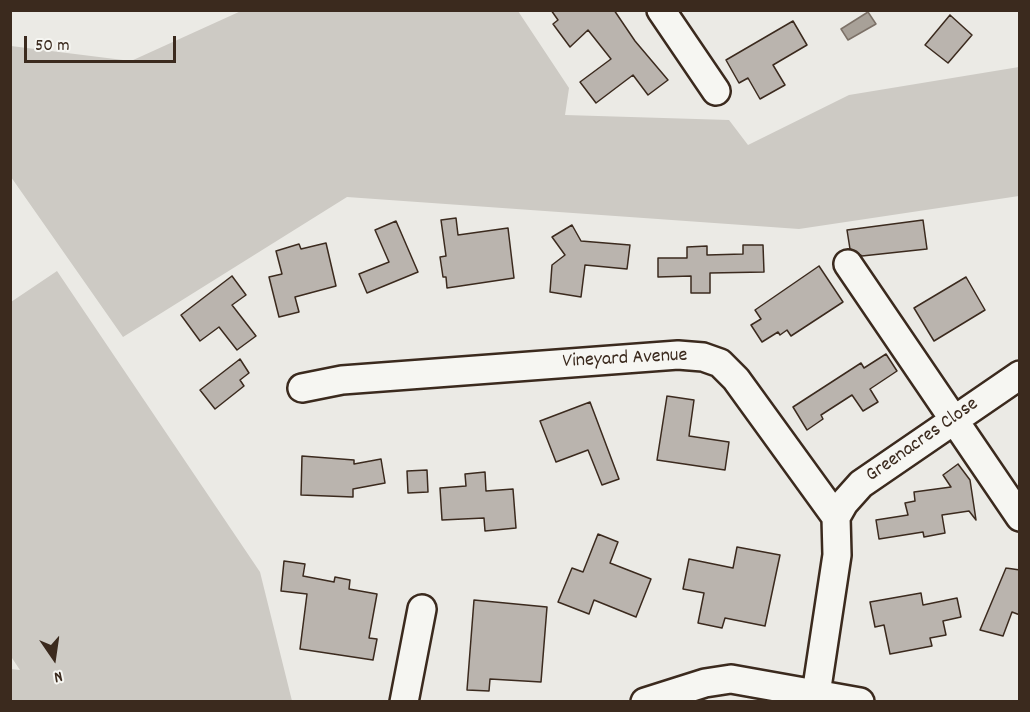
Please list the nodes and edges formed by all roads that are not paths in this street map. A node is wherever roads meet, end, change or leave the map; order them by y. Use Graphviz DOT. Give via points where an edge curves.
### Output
graph roads {
  1 [pos="661,10"];
  2 [pos="716,91"];
  3 [pos="848,264"];
  4 [pos="1020,375"];
  5 [pos="302,388"];
  6 [pos="954,418"];
  7 [pos="1020,516"];
  8 [pos="836,517"];
  9 [pos="422,609"];
  10 [pos="816,694"];
  11 [pos="404,702"];
  12 [pos="645,702"];
  13 [pos="860,702"];
  1 -- 2 [label="street"];
  3 -- 6 [label="street"];
  4 -- 6 [label="street, Greenacres Close"];
  5 -- 8 [label="street, Vineyard Avenue" via="342,380 447,370 678,355 712,359 736,379"];
  6 -- 7 [label="street"];
  6 -- 8 [label="street, Greenacres Close" via="861,484"];
  8 -- 10 [label="street" via="837,555"];
  9 -- 11 [label="street"];
  10 -- 12 [label="street" via="731,679 705,682"];
  10 -- 13 [label="street"];
}
